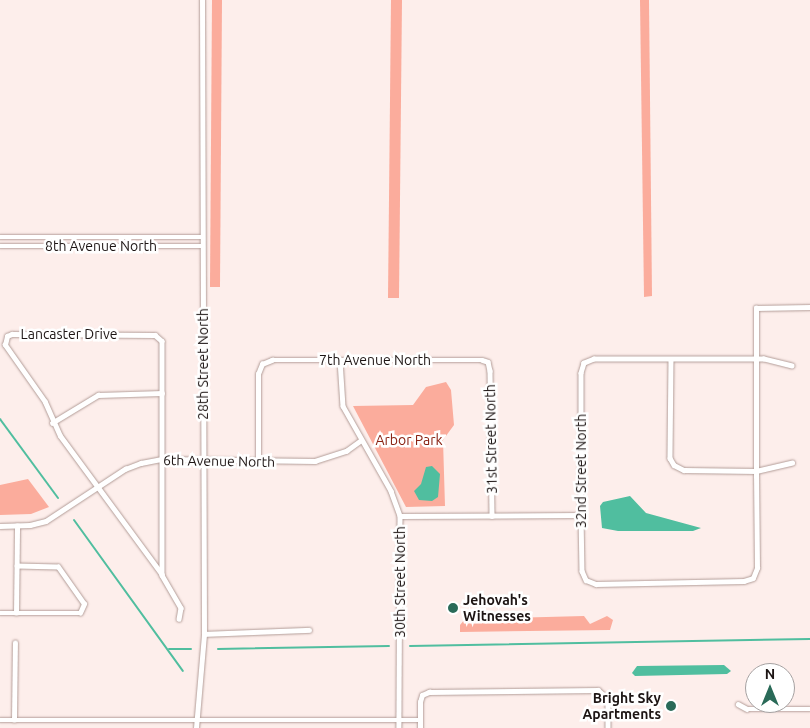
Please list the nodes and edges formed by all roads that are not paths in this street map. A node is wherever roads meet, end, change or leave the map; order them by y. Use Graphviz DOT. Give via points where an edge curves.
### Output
graph roads {
  1 [pos="202,0"];
  2 [pos="0,237"];
  3 [pos="202,237"];
  4 [pos="0,246"];
  5 [pos="202,246"];
  6 [pos="810,307"];
  7 [pos="671,359"];
  8 [pos="756,359"];
  9 [pos="340,360"];
  10 [pos="488,362"];
  11 [pos="792,366"];
  12 [pos="162,393"];
  13 [pos="52,423"];
  14 [pos="360,441"];
  15 [pos="162,459"];
  16 [pos="204,461"];
  17 [pos="258,461"];
  18 [pos="792,463"];
  19 [pos="756,471"];
  20 [pos="98,489"];
  21 [pos="581,515"];
  22 [pos="400,516"];
  23 [pos="492,516"];
  24 [pos="0,526"];
  25 [pos="17,526"];
  26 [pos="17,566"];
  27 [pos="162,575"];
  28 [pos="0,613"];
  29 [pos="16,613"];
  30 [pos="179,619"];
  31 [pos="309,630"];
  32 [pos="204,634"];
  33 [pos="15,643"];
  34 [pos="738,704"];
  35 [pos="810,709"];
  36 [pos="0,720"];
  37 [pos="14,720"];
  38 [pos="196,720"];
  39 [pos="399,720"];
  40 [pos="420,720"];
  41 [pos="196,728"];
  42 [pos="399,728"];
  43 [pos="420,728"];
  44 [pos="608,728"];
  1 -- 3 [label="street, 28th Street North"];
  2 -- 3 [label="street, 8th Avenue North"];
  3 -- 5 [label="street, 28th Street North"];
  4 -- 5 [label="street, 8th Avenue North"];
  5 -- 16 [label="street, 28th Street North"];
  6 -- 8 [label="street" via="756,308"];
  7 -- 8 [label="street"];
  7 -- 19 [label="street" via="670,458 674,465 684,470"];
  7 -- 21 [label="street, 32nd Street North" via="594,359 584,363 581,373"];
  8 -- 11 [label="street"];
  8 -- 19 [label="street"];
  9 -- 10 [label="street, 7th Avenue North"];
  9 -- 14 [label="street, 30th Street North" via="343,406"];
  9 -- 17 [label="street, 7th Avenue North" via="272,360 262,364 258,374"];
  10 -- 23 [label="street, 31st Street North"];
  12 -- 13 [label="street" via="98,395"];
  12 -- 13 [label="street, Lancaster Drive" via="162,341 155,334 12,334 5,345 45,402"];
  12 -- 15 [label="street, Lancaster Drive"];
  13 -- 20 [label="street, Lancaster Drive"];
  14 -- 17 [label="street, 6th Avenue North" via="346,451 316,461"];
  14 -- 22 [label="street, 30th Street North" via="390,491"];
  15 -- 16 [label="street, 6th Avenue North"];
  15 -- 20 [label="street, 6th Avenue North" via="125,469"];
  15 -- 27 [label="street, Lancaster Drive"];
  16 -- 17 [label="street, 6th Avenue North"];
  16 -- 32 [label="street, 28th Street North"];
  18 -- 19 [label="street"];
  19 -- 21 [label="street, 32nd Street North" via="756,568 753,578 744,581 596,584 586,580 582,571"];
  20 -- 25 [label="street, 6th Avenue North" via="46,521"];
  20 -- 27 [label="street, Lancaster Drive"];
  21 -- 23 [label="street"];
  22 -- 23 [label="street"];
  22 -- 39 [label="street, 30th Street North"];
  24 -- 25 [label="street, 6th Avenue North"];
  25 -- 26 [label="street"];
  26 -- 29 [label="street"];
  26 -- 29 [label="street" via="58,567 84,604 80,612"];
  27 -- 30 [label="street, Lancaster Drive" via="181,608"];
  28 -- 29 [label="street"];
  31 -- 32 [label="street"];
  32 -- 38 [label="street, 28th Street North"];
  33 -- 37 [label="street"];
  34 -- 35 [label="street" via="747,709"];
  36 -- 37 [label="street"];
  37 -- 38 [label="street"];
  38 -- 39 [label="street"];
  38 -- 41 [label="street, 28th Street North"];
  39 -- 40 [label="street"];
  39 -- 42 [label="street, 30th Street North"];
  40 -- 43 [label="street"];
  40 -- 44 [label="street" via="422,695 429,692 598,690 608,699"];
}
